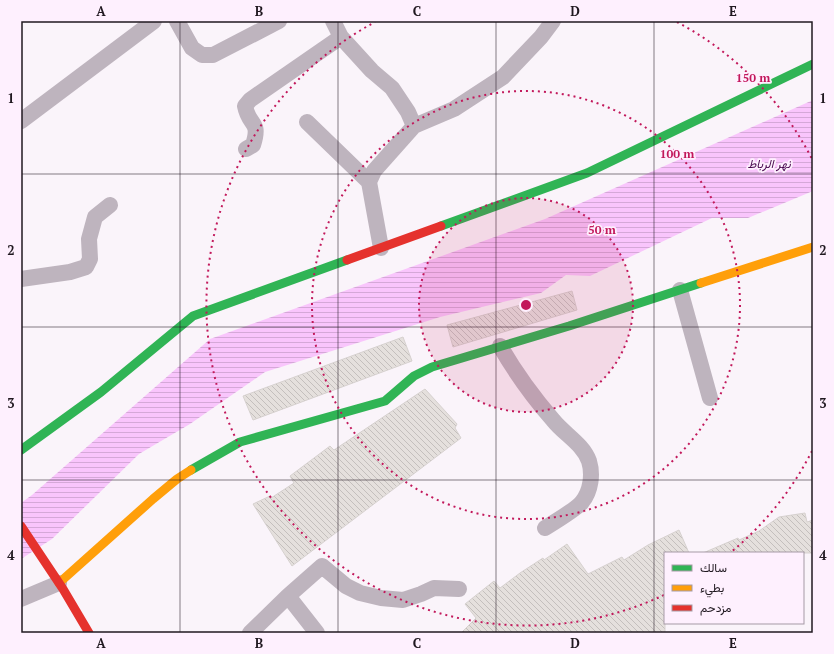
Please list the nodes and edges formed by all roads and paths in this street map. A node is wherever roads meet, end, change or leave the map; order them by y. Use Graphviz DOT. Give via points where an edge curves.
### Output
graph roads {
  1 [pos="154,21"];
  2 [pos="177,21"];
  3 [pos="278,21"];
  4 [pos="333,21"];
  5 [pos="553,21"];
  6 [pos="341,38"];
  7 [pos="813,64"];
  8 [pos="21,121"];
  9 [pos="307,122"];
  10 [pos="414,126"];
  11 [pos="246,149"];
  12 [pos="369,182"];
  13 [pos="110,205"];
  14 [pos="813,247"];
  15 [pos="381,248"];
  16 [pos="21,279"];
  17 [pos="680,290"];
  18 [pos="500,346"];
  19 [pos="710,398"];
  20 [pos="21,450"];
  21 [pos="21,526"];
  22 [pos="545,528"];
  23 [pos="56,579"];
  24 [pos="459,589"];
  25 [pos="288,596"];
  26 [pos="21,599"];
  27 [pos="89,633"];
  28 [pos="250,633"];
  29 [pos="317,633"];
  1 -- 8 [label="street"];
  2 -- 3 [label="street" via="192,48 202,55 213,54"];
  4 -- 6 [label="street"];
  5 -- 10 [label="street" via="541,38 503,77 454,109"];
  6 -- 10 [label="street" via="392,88"];
  6 -- 11 [label="street" via="250,100 246,106 247,114 256,128 256,135 252,145"];
  7 -- 15 [label="street" via="587,173"];
  9 -- 12 [label="street"];
  10 -- 12 [label="street" via="374,171"];
  12 -- 15 [label="street"];
  13 -- 16 [label="street" via="95,217 90,239 90,259 86,267 70,272"];
  14 -- 17 [label="street"];
  15 -- 20 [label="street" via="193,316 100,392"];
  17 -- 18 [label="street"];
  17 -- 19 [label="street"];
  18 -- 22 [label="street" via="514,370 550,417 582,449 591,471 591,482 582,502"];
  18 -- 23 [label="street" via="432,367 414,376 385,401 240,442 177,479"];
  21 -- 23 [label="street"];
  23 -- 26 [label="street"];
  23 -- 27 [label="street"];
  24 -- 25 [label="street" via="434,588 404,600 381,598 346,586 322,566"];
  25 -- 28 [label="street"];
  25 -- 29 [label="street"];
}
